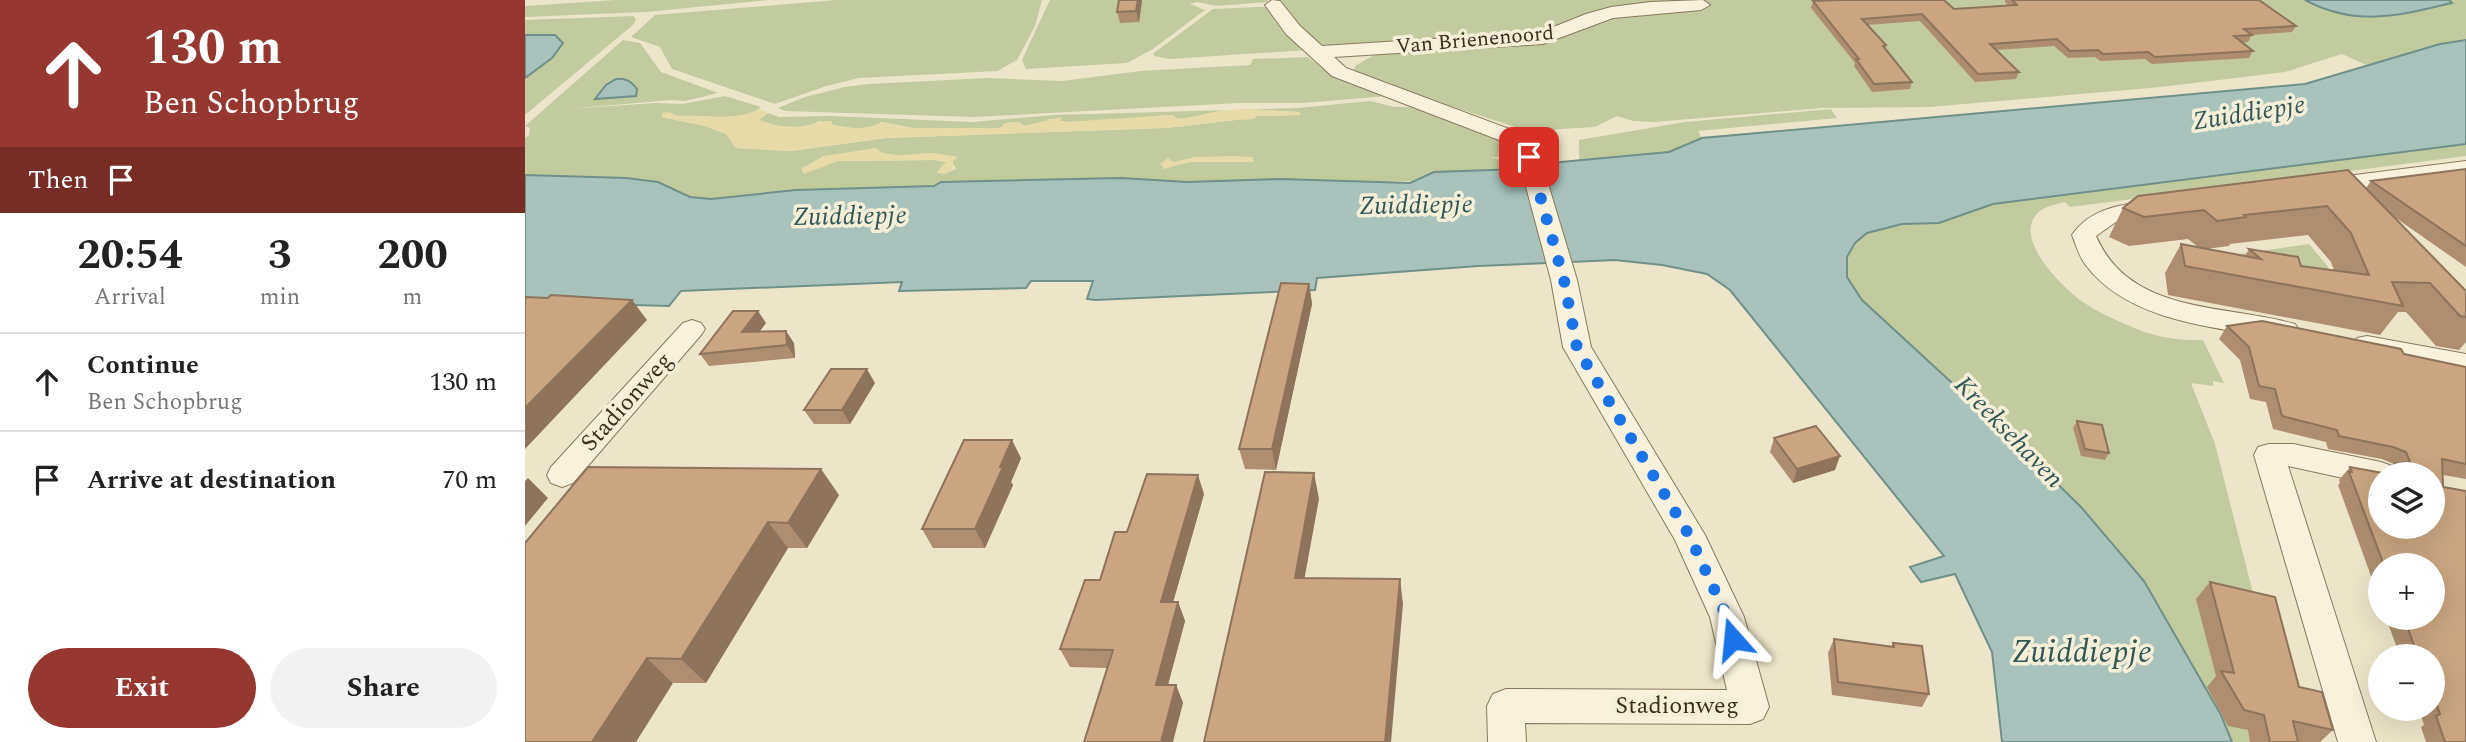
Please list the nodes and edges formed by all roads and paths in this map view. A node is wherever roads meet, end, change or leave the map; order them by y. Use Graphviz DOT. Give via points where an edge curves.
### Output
graph roads {
  1 [pos="1274,5"];
  2 [pos="1701,5"];
  3 [pos="1371,48"];
  4 [pos="1317,52"];
  5 [pos="1339,72"];
  6 [pos="2466,168"];
  7 [pos="2331,185"];
  8 [pos="2304,189"];
  9 [pos="2186,204"];
  10 [pos="2361,209"];
  11 [pos="1564,280"];
  12 [pos="692,329"];
  13 [pos="2466,364"];
  14 [pos="2368,471"];
  15 [pos="562,475"];
  16 [pos="1507,742"];
  17 [pos="2357,742"];
  1 -- 4 [label="street, Van Brienenoord"];
  2 -- 3 [label="street, Van Brienenoord" via="1622,10 1543,38"];
  3 -- 4 [label="street, Van Brienenoord"];
  3 -- 5 [label="street, Van Brienenoord"];
  4 -- 5 [label="street, Van Brienenoord"];
  5 -- 11 [label="street, Van Brienenoord" via="1520,141 1529,157"];
  6 -- 7 [label="street"];
  7 -- 8 [label="street"];
  7 -- 10 [label="street"];
  9 -- 13 [label="street" via="2112,214 2091,224 2084,235 2087,252 2104,274 2157,304"];
  11 -- 16 [label="street, Stadionweg" via="1577,348 1689,535 1727,617 1750,707 1506,706"];
  12 -- 15 [label="street, Stadionweg"];
  14 -- 17 [label="street" via="2293,455 2269,455"];
}
